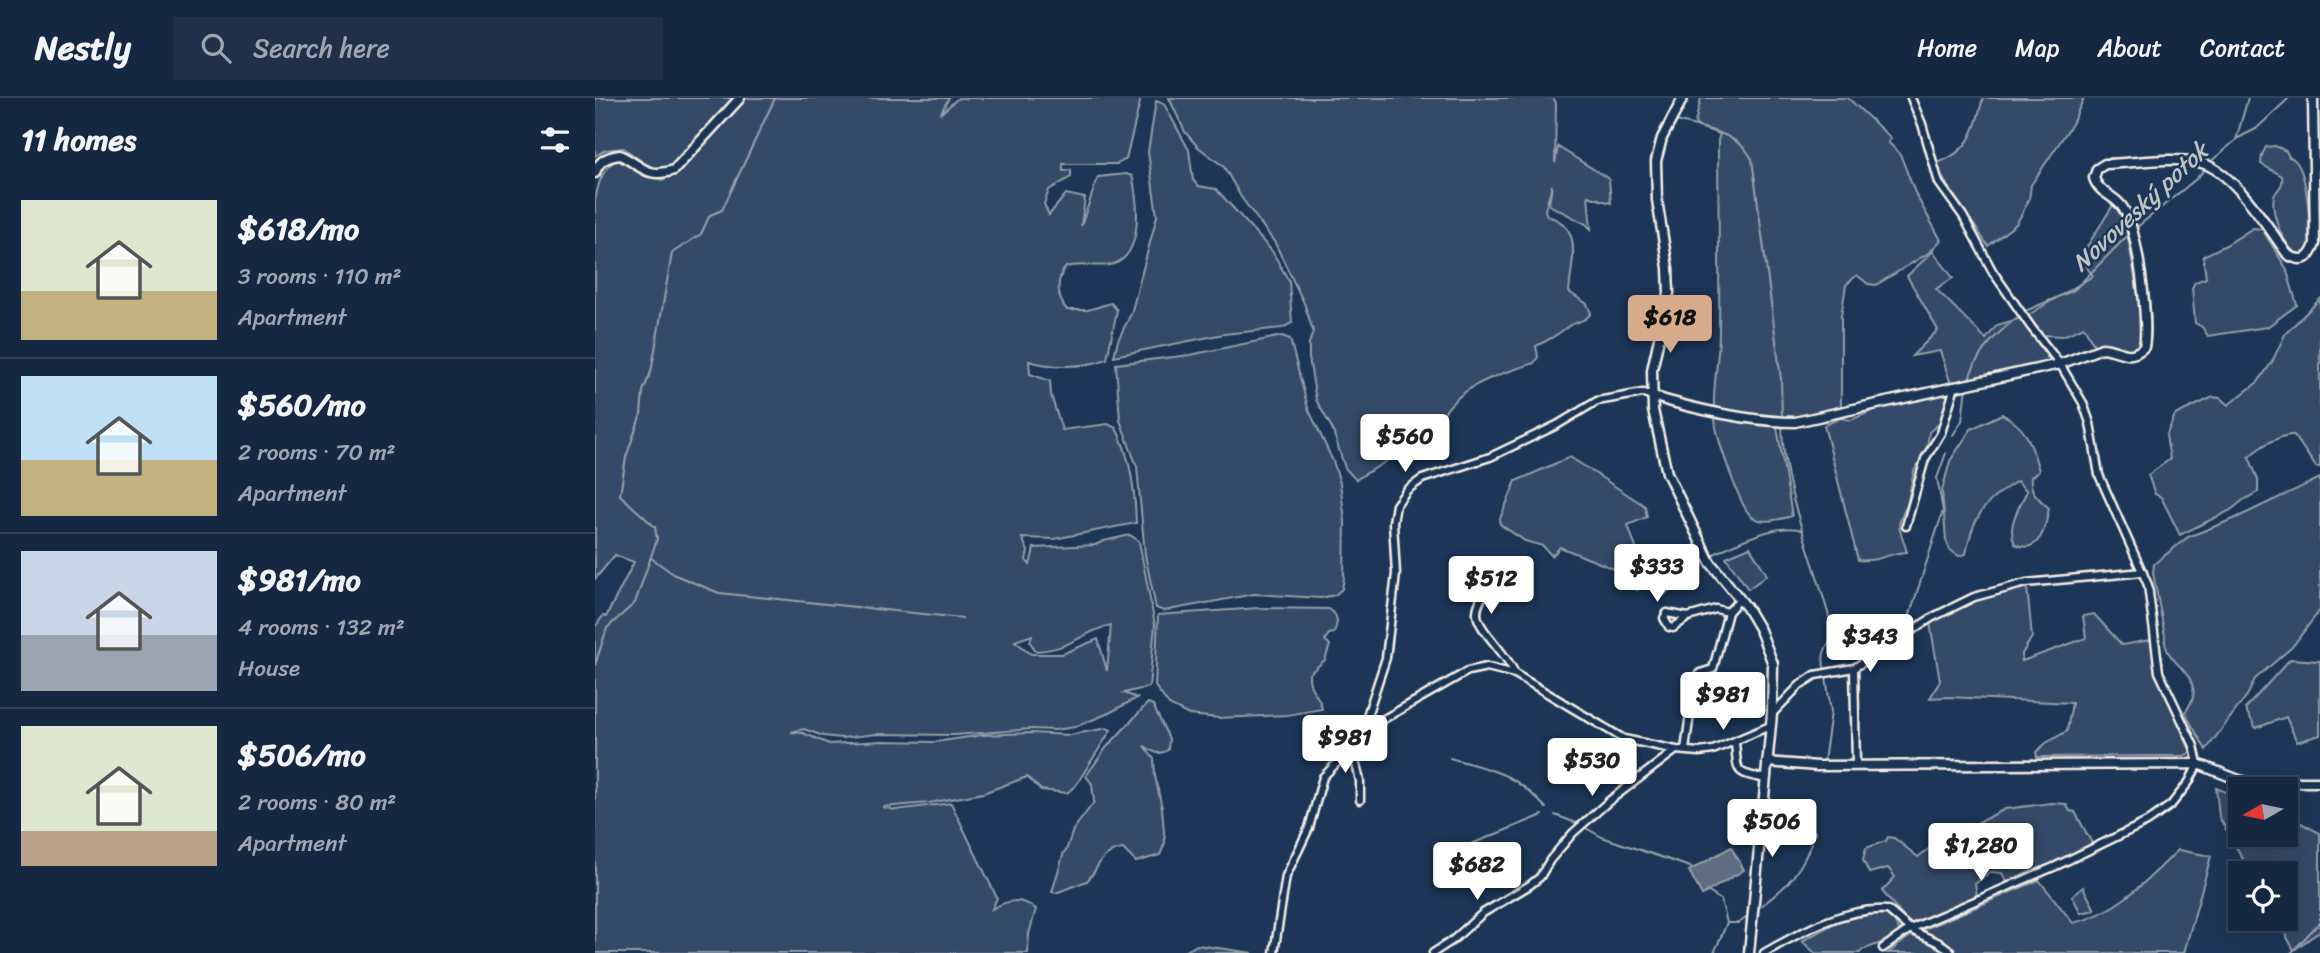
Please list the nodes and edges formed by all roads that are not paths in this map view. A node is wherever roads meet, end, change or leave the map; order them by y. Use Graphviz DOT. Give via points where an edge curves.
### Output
graph roads {
  1 [pos="740,98"];
  2 [pos="1683,98"];
  3 [pos="1911,98"];
  4 [pos="2313,98"];
  5 [pos="2317,157"];
  6 [pos="595,173"];
  7 [pos="2060,364"];
  8 [pos="1955,386"];
  9 [pos="1652,396"];
  10 [pos="1906,526"];
  11 [pos="1492,565"];
  12 [pos="2143,572"];
  13 [pos="1740,599"];
  14 [pos="1728,612"];
  15 [pos="1688,617"];
  16 [pos="1854,668"];
  17 [pos="1515,674"];
  18 [pos="1772,714"];
  19 [pos="1368,718"];
  20 [pos="1375,724"];
  21 [pos="1770,726"];
  22 [pos="1360,737"];
  23 [pos="1735,742"];
  24 [pos="1352,747"];
  25 [pos="1676,750"];
  26 [pos="1685,750"];
  27 [pos="1767,762"];
  28 [pos="1856,764"];
  29 [pos="2198,764"];
  30 [pos="1766,779"];
  31 [pos="2320,782"];
  32 [pos="1360,800"];
  33 [pos="1910,929"];
  34 [pos="1883,948"];
  35 [pos="1274,953"];
  36 [pos="1433,953"];
  37 [pos="1749,953"];
  38 [pos="1764,953"];
  39 [pos="1951,953"];
  1 -- 6 [label="street" via="674,170 649,173 620,155 606,158"];
  2 -- 9 [label="street" via="1662,138 1656,161 1669,293 1652,370"];
  3 -- 7 [label="street" via="1939,183 1993,272"];
  4 -- 5 [label="street"];
  5 -- 7 [label="street" via="2315,244 2305,260 2288,255 2252,202 2199,162 2105,164 2097,169 2097,187 2121,205 2132,227 2146,325 2144,347 2132,355 2102,348"];
  7 -- 8 [label="street"];
  7 -- 12 [label="street" via="2083,403 2099,475"];
  8 -- 9 [label="street" via="1795,422"];
  8 -- 10 [label="street" via="1941,433 1925,459"];
  9 -- 13 [label="street" via="1667,473 1710,562"];
  9 -- 19 [label="street" via="1643,393 1597,401 1490,457 1422,479 1407,490 1396,505 1393,522 1396,574 1390,631"];
  11 -- 17 [label="street" via="1494,578 1478,604 1478,620"];
  12 -- 16 [label="street" via="2000,588 1950,608"];
  12 -- 29 [label="street" via="2159,672"];
  13 -- 14 [label="street"];
  13 -- 18 [label="street" via="1760,630 1773,664"];
  14 -- 15 [label="street"];
  14 -- 26 [label="street" via="1713,669 1696,678"];
  16 -- 18 [label="street" via="1825,672 1800,685"];
  16 -- 28 [label="street"];
  17 -- 20 [label="street" via="1487,667 1468,671"];
  17 -- 25 [label="street" via="1624,739"];
  18 -- 21 [label="street"];
  19 -- 20 [label="street"];
  19 -- 22 [label="street"];
  20 -- 22 [label="street"];
  21 -- 23 [label="street"];
  21 -- 27 [label="street"];
  22 -- 24 [label="street"];
  23 -- 26 [label="street" via="1713,750"];
  23 -- 30 [label="street" via="1737,768 1742,774"];
  24 -- 32 [label="street"];
  24 -- 35 [label="street" via="1323,776 1309,828 1286,876"];
  25 -- 26 [label="street"];
  25 -- 36 [label="street" via="1573,833 1540,877"];
  27 -- 28 [label="street"];
  27 -- 30 [label="street"];
  28 -- 29 [label="street"];
  29 -- 31 [label="street" via="2261,786"];
  29 -- 33 [label="street" via="2171,804 2147,822"];
  30 -- 37 [label="street"];
  33 -- 34 [label="street"];
  33 -- 38 [label="street" via="1888,910 1867,911 1803,930"];
  33 -- 39 [label="street" via="1948,947"];
}
